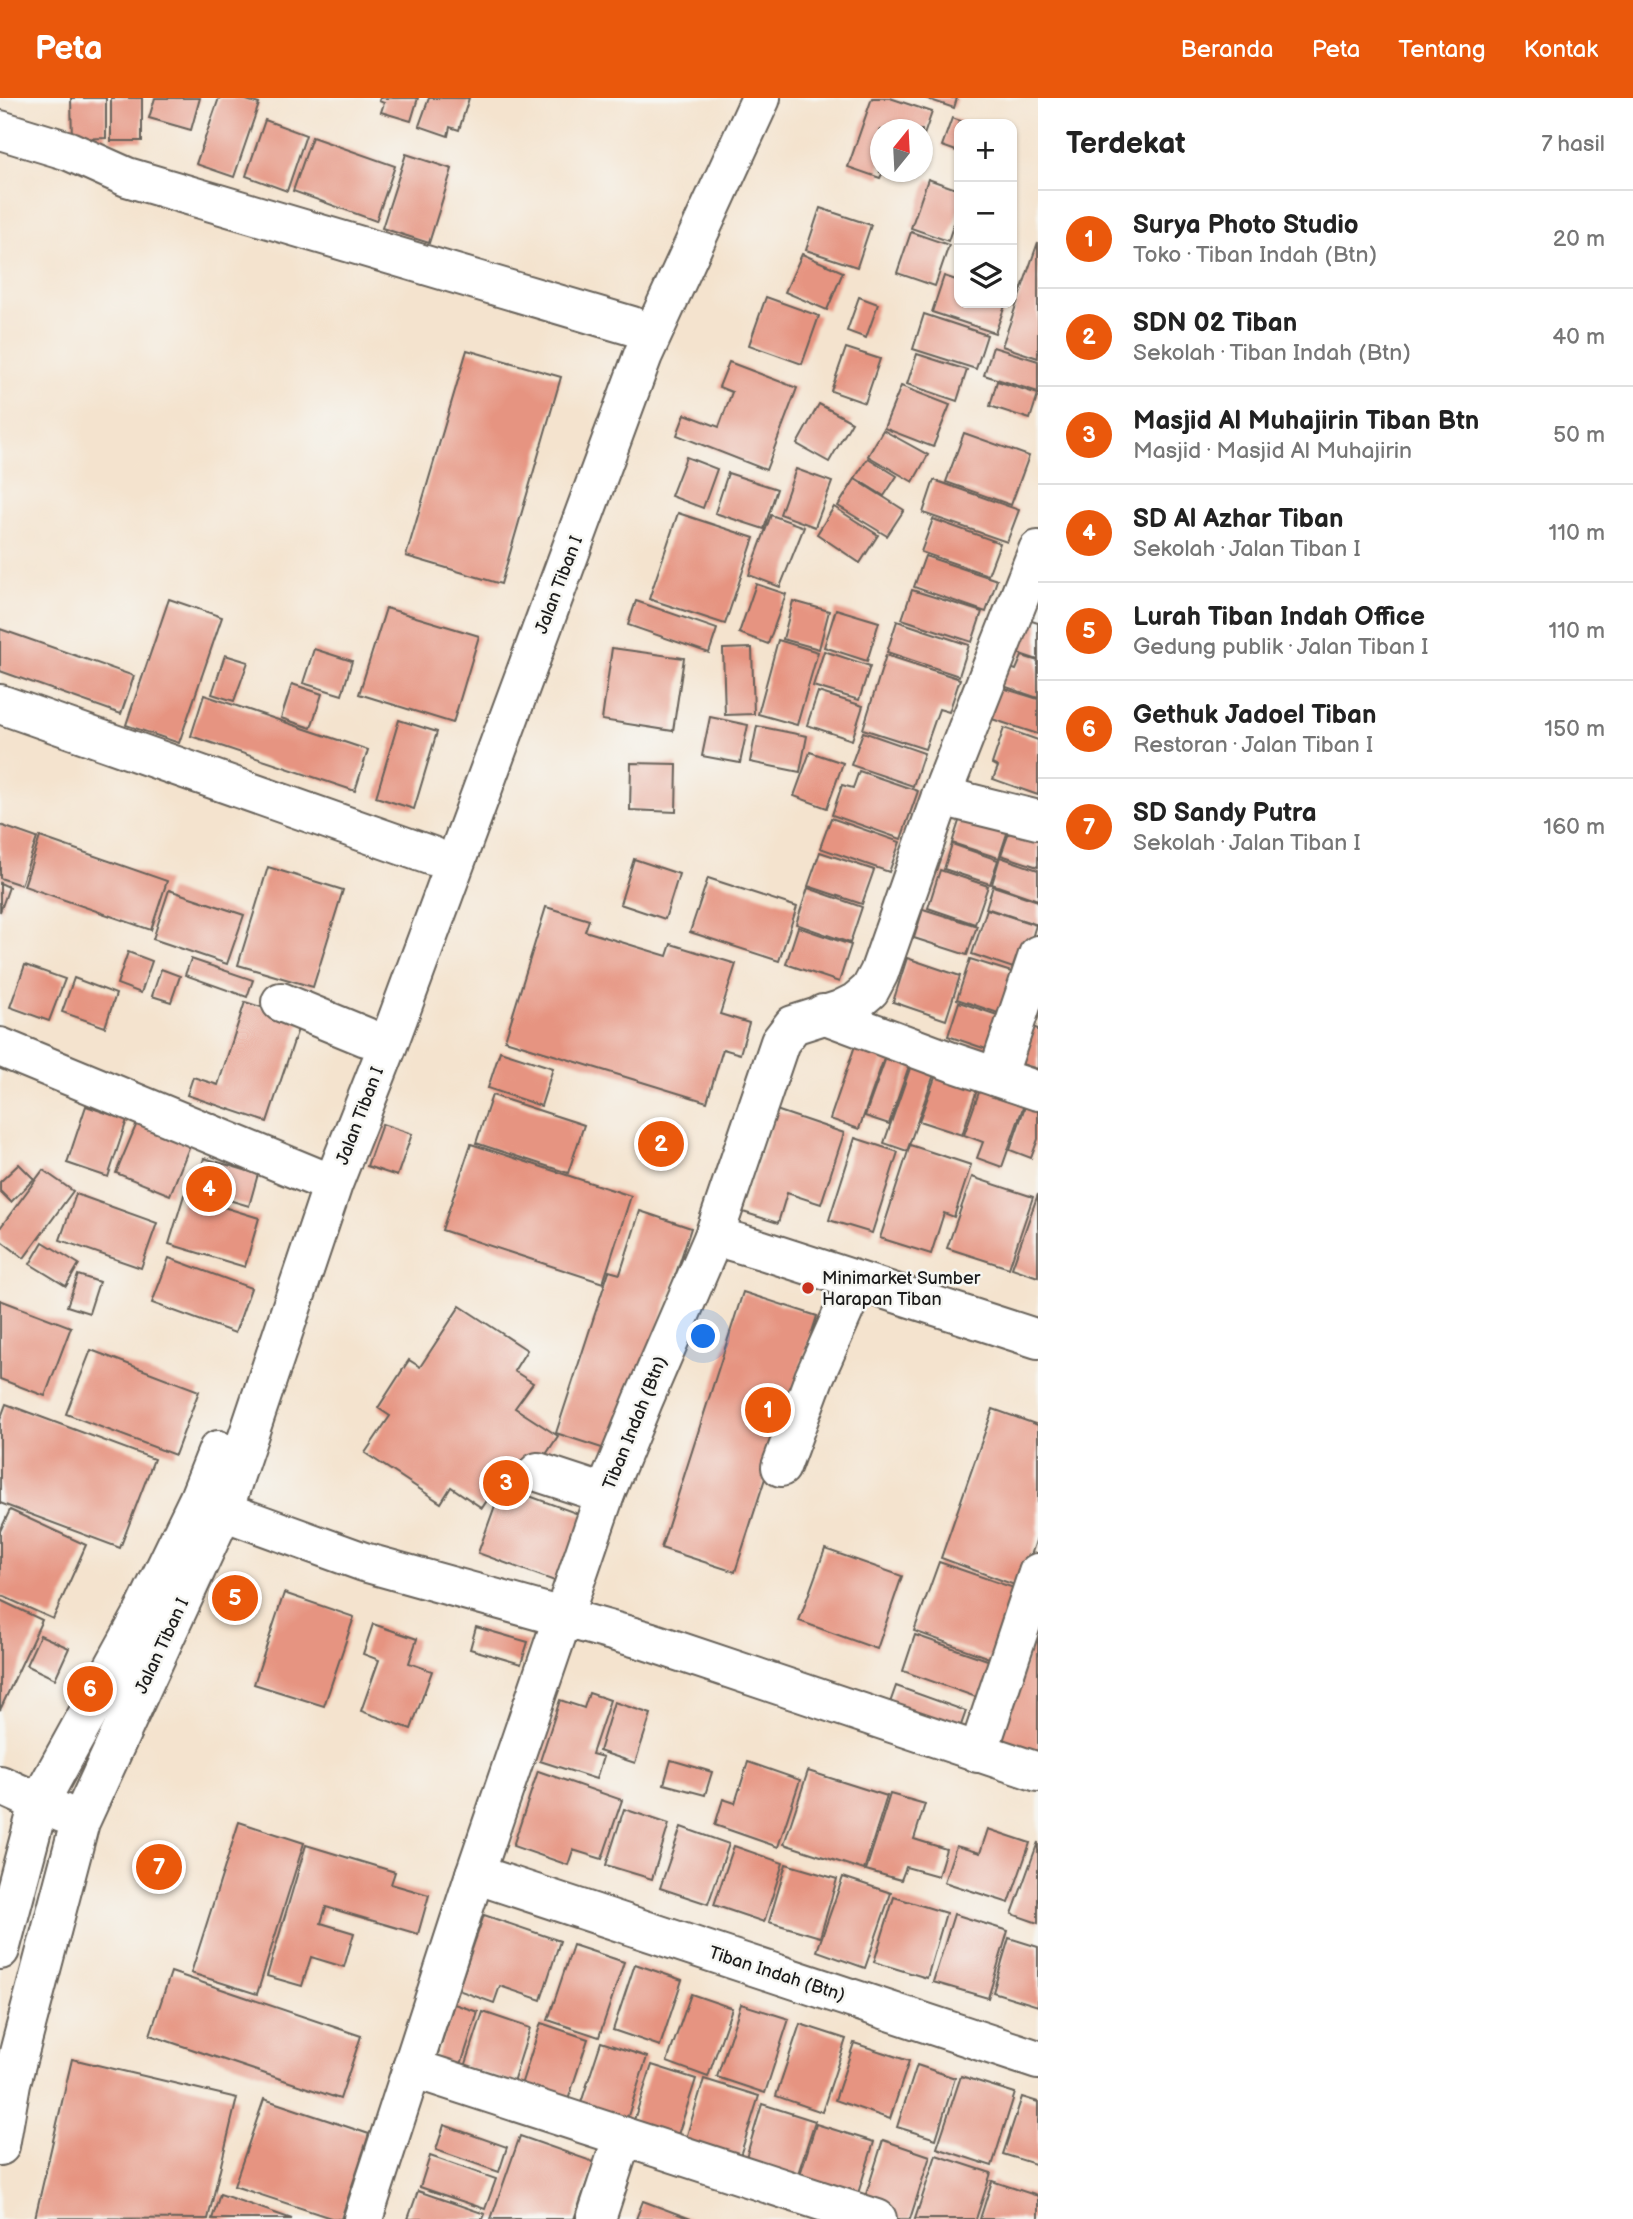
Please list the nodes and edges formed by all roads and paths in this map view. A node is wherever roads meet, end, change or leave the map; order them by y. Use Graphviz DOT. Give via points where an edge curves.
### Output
graph roads {
  1 [pos="738,98"];
  2 [pos="761,98"];
  3 [pos="0,130"];
  4 [pos="632,326"];
  5 [pos="1038,550"];
  6 [pos="0,705"];
  7 [pos="941,796"];
  8 [pos="1038,820"];
  9 [pos="432,856"];
  10 [pos="1038,955"];
  11 [pos="282,1002"];
  12 [pos="823,1014"];
  13 [pos="366,1037"];
  14 [pos="0,1047"];
  15 [pos="997,1077"];
  16 [pos="1038,1091"];
  17 [pos="315,1177"];
  18 [pos="714,1237"];
  19 [pos="857,1280"];
  20 [pos="1038,1339"];
  21 [pos="781,1467"];
  22 [pos="538,1472"];
  23 [pos="605,1494"];
  24 [pos="223,1511"];
  25 [pos="1038,1573"];
  26 [pos="1032,1612"];
  27 [pos="562,1617"];
  28 [pos="978,1753"];
  29 [pos="1038,1772"];
  30 [pos="0,1785"];
  31 [pos="39,1803"];
  32 [pos="80,1822"];
  33 [pos="475,1874"];
  34 [pos="0,1950"];
  35 [pos="1038,2060"];
  36 [pos="412,2068"];
  37 [pos="623,2136"];
  38 [pos="0,2146"];
  39 [pos="363,2219"];
  40 [pos="596,2219"];
  41 [pos="877,2219"];
  1 -- 4 [label="street, Jalan Tiban I"];
  2 -- 24 [label="street, Jalan Tiban I" via="643,355 333,1184"];
  3 -- 4 [label="street" via="69,151 127,177"];
  4 -- 9 [label="street, Jalan Tiban I"];
  5 -- 7 [label="street, Tiban Indah (Btn)"];
  6 -- 9 [label="street"];
  7 -- 8 [label="street"];
  7 -- 12 [label="street, Tiban Indah (Btn)" via="870,990 856,1003"];
  9 -- 13 [label="street, Jalan Tiban I"];
  10 -- 15 [label="street"];
  11 -- 13 [label="street"];
  12 -- 15 [label="street"];
  12 -- 18 [label="street, Tiban Indah (Btn)" via="793,1025 780,1042"];
  13 -- 17 [label="street, Jalan Tiban I"];
  14 -- 17 [label="street"];
  15 -- 16 [label="street"];
  17 -- 31 [label="street, Jalan Tiban I" via="263,1335 199,1498 144,1612"];
  18 -- 19 [label="street"];
  18 -- 23 [label="street, Tiban Indah (Btn)"];
  19 -- 20 [label="street"];
  19 -- 21 [label="street"];
  22 -- 23 [label="street"];
  23 -- 27 [label="street, Tiban Indah (Btn)"];
  24 -- 27 [label="street" via="364,1562"];
  24 -- 32 [label="street, Jalan Tiban I"];
  25 -- 26 [label="street"];
  26 -- 28 [label="street"];
  27 -- 28 [label="street" via="648,1641"];
  27 -- 33 [label="street, Tiban Indah (Btn)"];
  28 -- 29 [label="street"];
  30 -- 31 [label="street"];
  31 -- 32 [label="street"];
  31 -- 34 [label="street, Jalan Tiban I"];
  32 -- 38 [label="street, Jalan Tiban I" via="11,2083"];
  33 -- 35 [label="street, Tiban Indah (Btn)"];
  33 -- 36 [label="street, Tiban Indah (Btn)"];
  36 -- 37 [label="street"];
  36 -- 39 [label="street, Tiban Indah (Btn)"];
  37 -- 40 [label="street"];
  37 -- 41 [label="street"];
}
